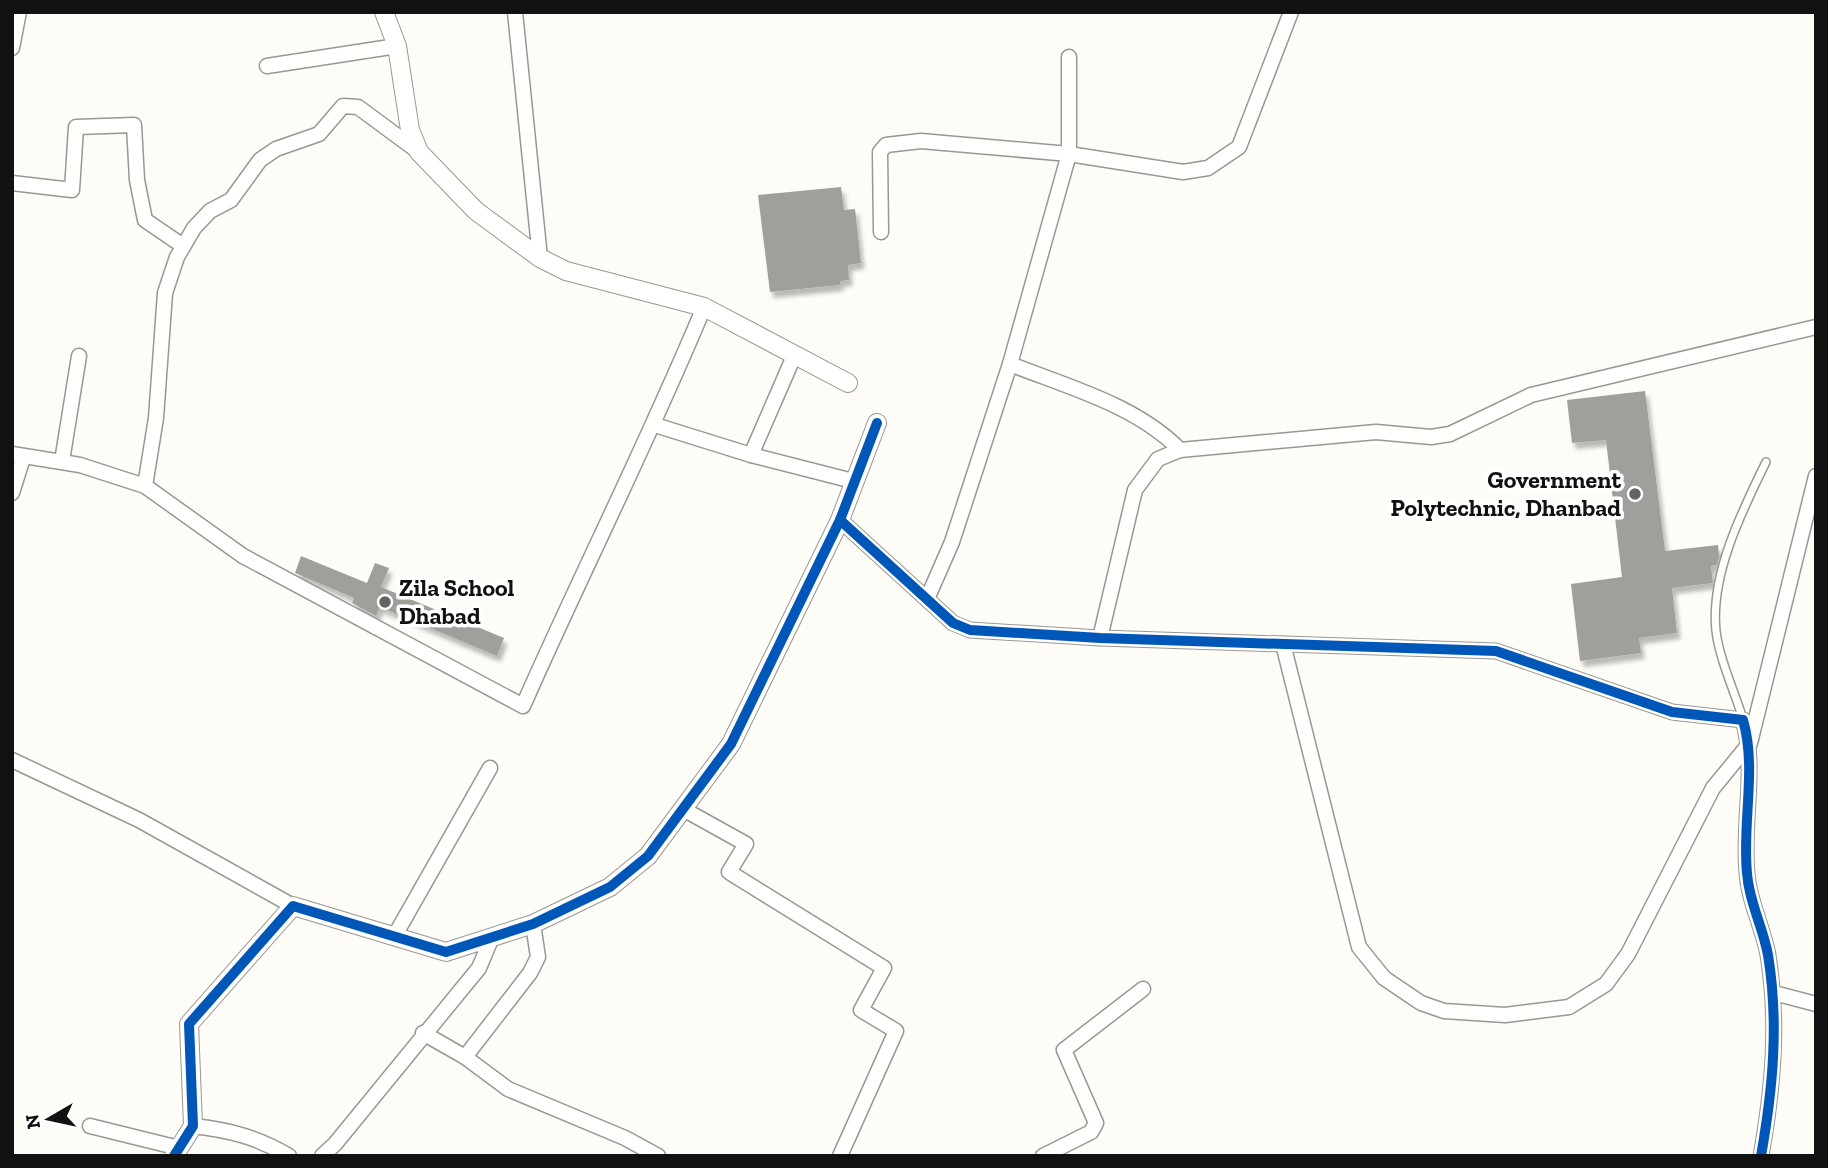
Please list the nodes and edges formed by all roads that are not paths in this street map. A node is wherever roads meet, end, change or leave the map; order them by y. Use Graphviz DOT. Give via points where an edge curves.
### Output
graph roads {
  1 [pos="19,12"];
  2 [pos="384,12"];
  3 [pos="515,12"];
  4 [pos="1291,12"];
  5 [pos="397,46"];
  6 [pos="12,48"];
  7 [pos="1069,57"];
  8 [pos="267,66"];
  9 [pos="419,152"];
  10 [pos="1069,154"];
  11 [pos="12,183"];
  12 [pos="881,232"];
  13 [pos="183,246"];
  14 [pos="540,258"];
  15 [pos="704,307"];
  16 [pos="1816,327"];
  17 [pos="79,356"];
  18 [pos="794,356"];
  19 [pos="1010,364"];
  20 [pos="849,383"];
  21 [pos="877,424"];
  22 [pos="655,425"];
  23 [pos="1180,450"];
  24 [pos="18,456"];
  25 [pos="751,456"];
  26 [pos="62,461"];
  27 [pos="1766,462"];
  28 [pos="1816,475"];
  29 [pos="853,481"];
  30 [pos="145,486"];
  31 [pos="12,494"];
  32 [pos="840,520"];
  33 [pos="927,599"];
  34 [pos="1100,638"];
  35 [pos="1283,644"];
  36 [pos="1743,720"];
  37 [pos="1750,743"];
  38 [pos="12,760"];
  39 [pos="490,768"];
  40 [pos="683,809"];
  41 [pos="292,906"];
  42 [pos="533,924"];
  43 [pos="394,937"];
  44 [pos="492,937"];
  45 [pos="1143,989"];
  46 [pos="1774,993"];
  47 [pos="1816,1004"];
  48 [pos="423,1033"];
  49 [pos="465,1057"];
  50 [pos="90,1126"];
  51 [pos="193,1126"];
  52 [pos="176,1152"];
  53 [pos="289,1156"];
  54 [pos="322,1156"];
  55 [pos="658,1156"];
  56 [pos="840,1156"];
  57 [pos="1043,1156"];
  58 [pos="1761,1156"];
  1 -- 6 [label="street"];
  2 -- 5 [label="street"];
  3 -- 14 [label="street"];
  4 -- 10 [label="street" via="1239,147 1225,159 1208,168 1183,172"];
  5 -- 8 [label="street"];
  5 -- 9 [label="street" via="410,130"];
  7 -- 10 [label="street"];
  9 -- 13 [label="street" via="358,107 343,106 319,134 276,149 260,160 231,200 210,211"];
  9 -- 14 [label="street" via="475,211"];
  10 -- 12 [label="street" via="921,141 886,145 880,152"];
  10 -- 19 [label="street"];
  11 -- 13 [label="street" via="72,190 76,127 134,125 145,220"];
  13 -- 30 [label="street" via="165,293 156,418"];
  14 -- 15 [label="street" via="598,282"];
  15 -- 18 [label="street"];
  15 -- 22 [label="street"];
  16 -- 23 [label="street" via="1531,395 1441,435 1376,432"];
  17 -- 26 [label="street"];
  18 -- 20 [label="street"];
  18 -- 25 [label="street"];
  19 -- 23 [label="street" via="1115,405 1163,432"];
  19 -- 33 [label="street" via="952,542"];
  21 -- 29 [label="street"];
  22 -- 25 [label="street"];
  22 -- 30 [label="street" via="523,706 243,556"];
  23 -- 34 [label="street" via="1158,459 1135,490"];
  24 -- 26 [label="street"];
  24 -- 31 [label="street"];
  25 -- 29 [label="street"];
  26 -- 30 [label="street"];
  27 -- 36 [label="lane" via="1735,524 1718,597 1716,632"];
  28 -- 37 [label="street"];
  29 -- 32 [label="street"];
  32 -- 33 [label="street"];
  32 -- 40 [label="street" via="731,744"];
  33 -- 34 [label="street" via="953,624 970,630"];
  34 -- 35 [label="street"];
  35 -- 36 [label="street" via="1496,652 1672,712"];
  35 -- 37 [label="street" via="1359,947 1384,978 1421,1003 1444,1011 1505,1015 1569,1007 1606,984 1629,954 1713,788"];
  36 -- 37 [label="street"];
  37 -- 46 [label="street" via="1747,873"];
  38 -- 41 [label="street" via="139,820"];
  39 -- 43 [label="street"];
  40 -- 42 [label="street" via="648,856 610,887"];
  40 -- 56 [label="street" via="746,844 729,872 884,968 861,1010 896,1031"];
  41 -- 43 [label="street"];
  41 -- 51 [label="street" via="189,1024"];
  42 -- 44 [label="street"];
  42 -- 49 [label="street" via="538,957 530,973"];
  43 -- 44 [label="street" via="446,952"];
  44 -- 48 [label="street" via="479,968"];
  45 -- 57 [label="street" via="1066,1046 1066,1060 1096,1123 1091,1132"];
  46 -- 47 [label="street"];
  46 -- 58 [label="street" via="1776,1041"];
  48 -- 49 [label="street"];
  48 -- 54 [label="street"];
  49 -- 55 [label="street" via="508,1089"];
  50 -- 52 [label="street"];
  51 -- 52 [label="street"];
  51 -- 53 [label="street" via="234,1131"];
}
